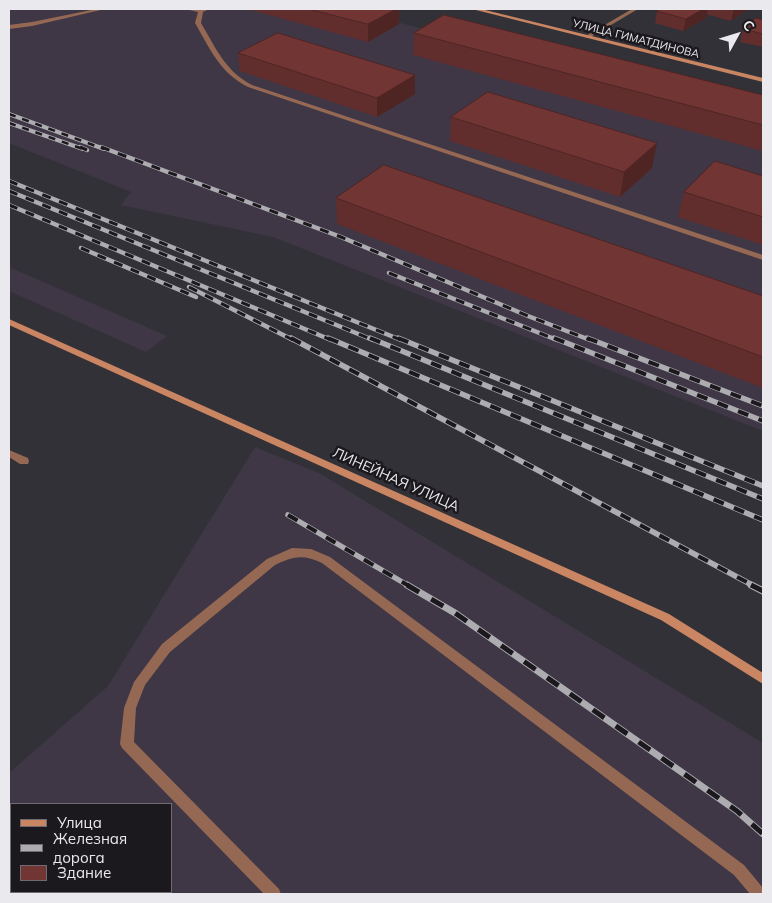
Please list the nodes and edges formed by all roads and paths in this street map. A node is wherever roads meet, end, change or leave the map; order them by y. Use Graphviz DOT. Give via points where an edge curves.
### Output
graph roads {
  1 [pos="102,9"];
  2 [pos="188,9"];
  3 [pos="475,9"];
  4 [pos="635,9"];
  5 [pos="203,10"];
  6 [pos="9,27"];
  7 [pos="587,37"];
  8 [pos="763,80"];
  9 [pos="763,258"];
  10 [pos="9,322"];
  11 [pos="9,453"];
  12 [pos="24,461"];
  13 [pos="763,678"];
  14 [pos="274,894"];
  15 [pos="759,894"];
  1 -- 6 [label="street"];
  2 -- 5 [label="street"];
  3 -- 7 [label="street, УЛИЦА ГИМАТДИНОВА"];
  4 -- 7 [label="street"];
  5 -- 9 [label="street" via="198,22 224,67 250,86"];
  7 -- 8 [label="street, УЛИЦА ГИМАТДИНОВА"];
  10 -- 13 [label="street, ЛИНЕЙНАЯ УЛИЦА" via="665,617"];
  11 -- 12 [label="street"];
  14 -- 15 [label="street" via="126,744 130,708 140,682 166,648 271,562 290,551 310,551 326,560 739,870"];
}
